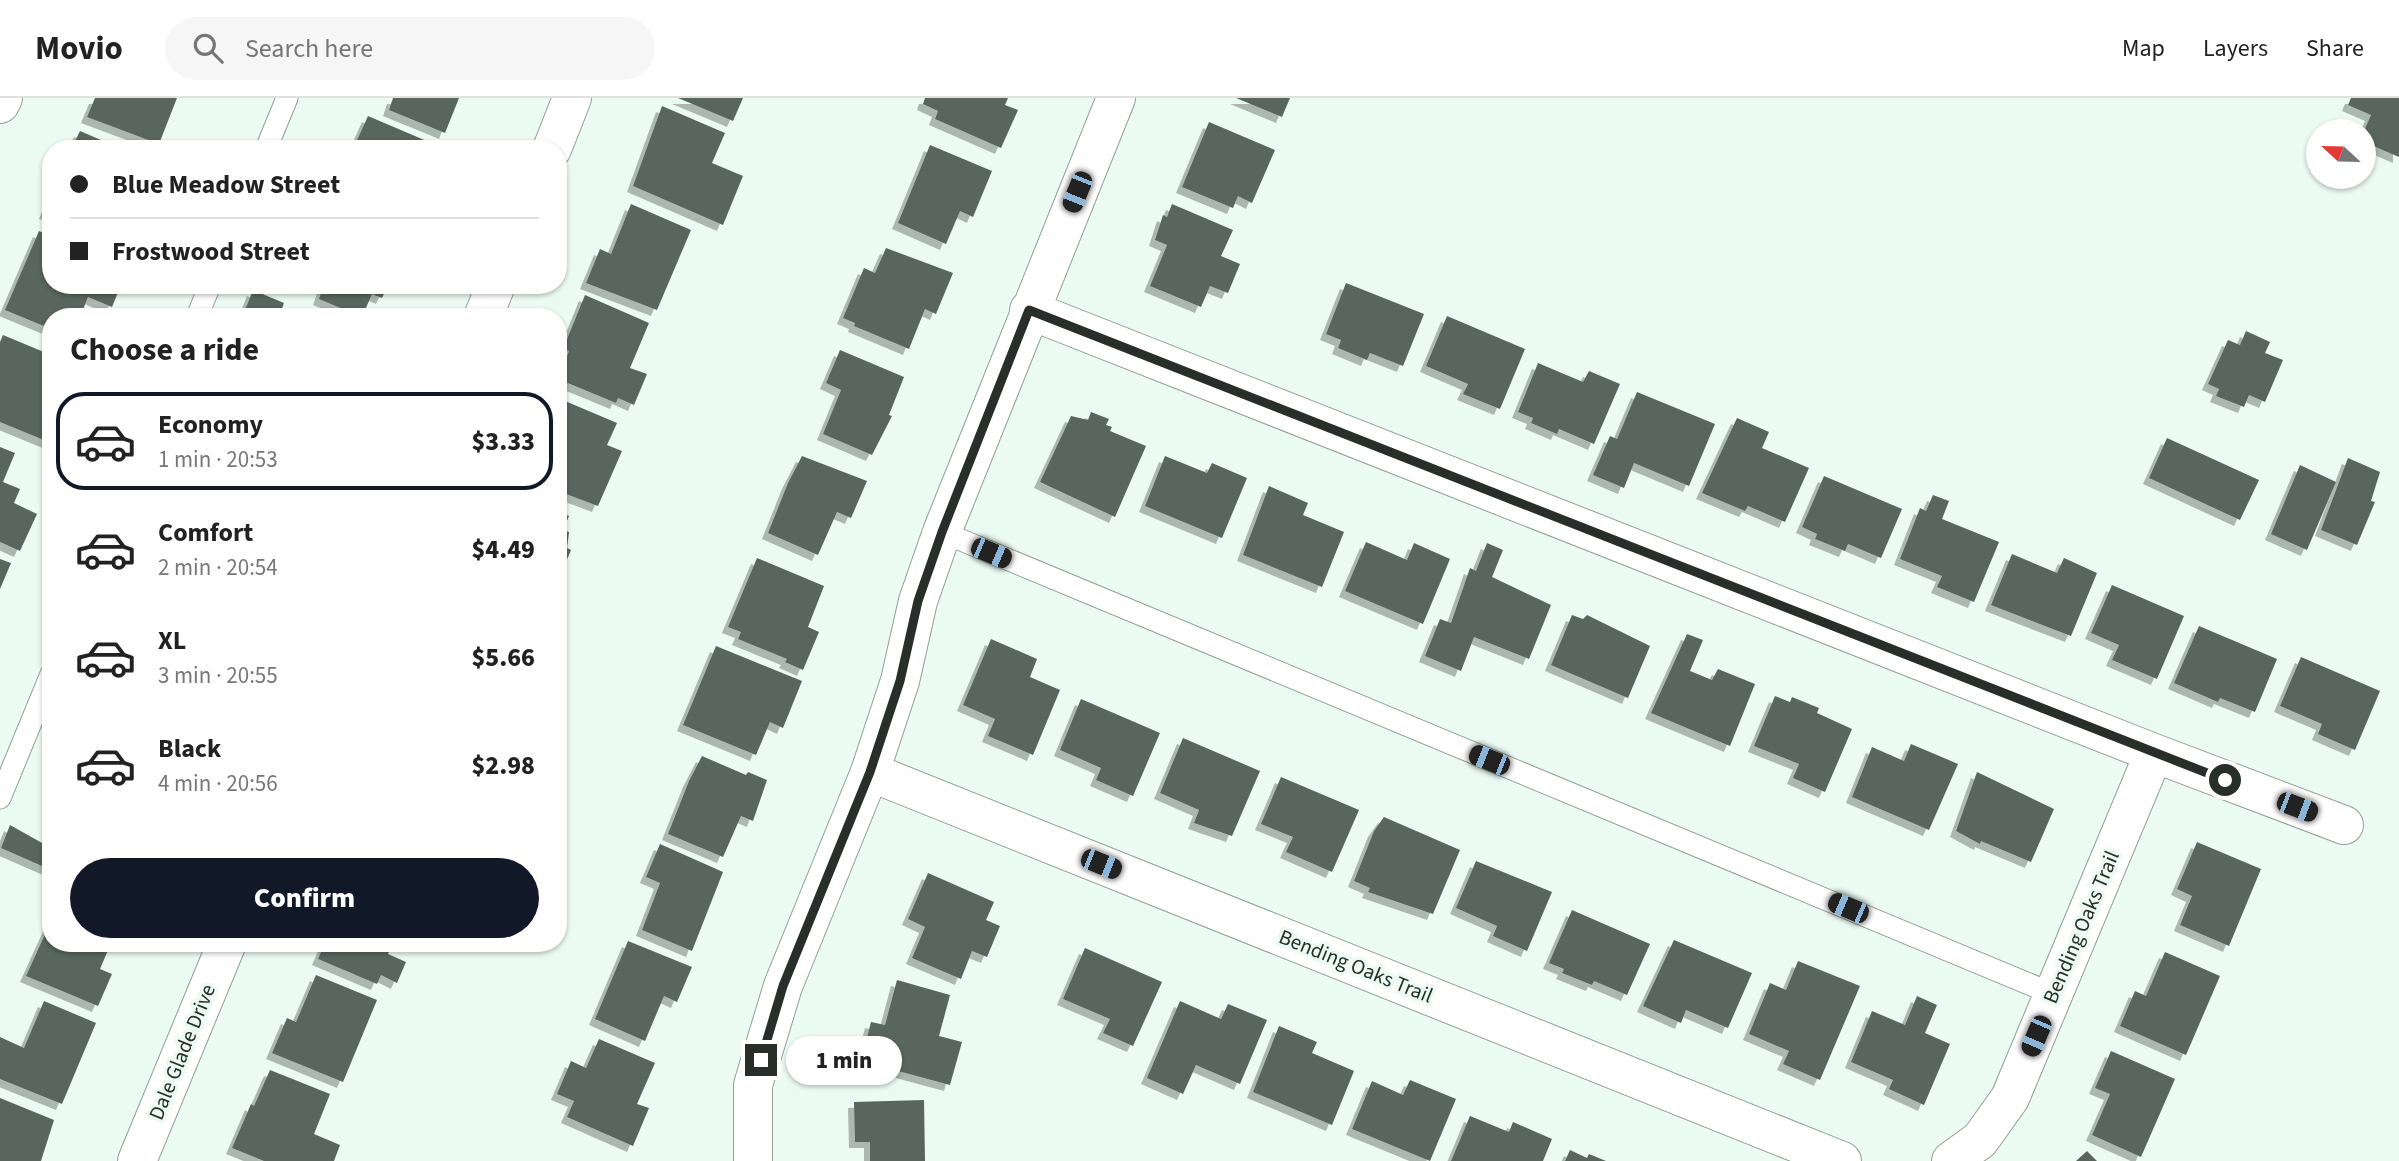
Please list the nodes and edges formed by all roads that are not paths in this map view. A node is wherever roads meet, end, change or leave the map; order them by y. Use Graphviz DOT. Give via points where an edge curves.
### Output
graph roads {
  1 [pos="3,98"];
  2 [pos="287,98"];
  3 [pos="572,98"];
  4 [pos="1116,98"];
  5 [pos="0,104"];
  6 [pos="270,140"];
  7 [pos="556,140"];
  8 [pos="1029,310"];
  9 [pos="942,532"];
  10 [pos="42,696"];
  11 [pos="2154,753"];
  12 [pos="870,772"];
  13 [pos="0,798"];
  14 [pos="2344,825"];
  15 [pos="222,952"];
  16 [pos="2053,994"];
  17 [pos="137,1161"];
  18 [pos="753,1161"];
  19 [pos="1842,1161"];
  20 [pos="1951,1161"];
  1 -- 5 [label="street"];
  2 -- 6 [label="lane"];
  3 -- 7 [label="street"];
  4 -- 8 [label="street"];
  8 -- 9 [label="street"];
  8 -- 11 [label="street"];
  9 -- 12 [label="street"];
  9 -- 16 [label="lane"];
  10 -- 13 [label="lane"];
  11 -- 14 [label="street"];
  11 -- 16 [label="street, Bending Oaks Trail"];
  12 -- 18 [label="street" via="783,986 753,1085"];
  12 -- 19 [label="street, Bending Oaks Trail"];
  15 -- 17 [label="street, Dale Glade Drive"];
  16 -- 20 [label="street, Bending Oaks Trail" via="2010,1098 1980,1140"];
}
